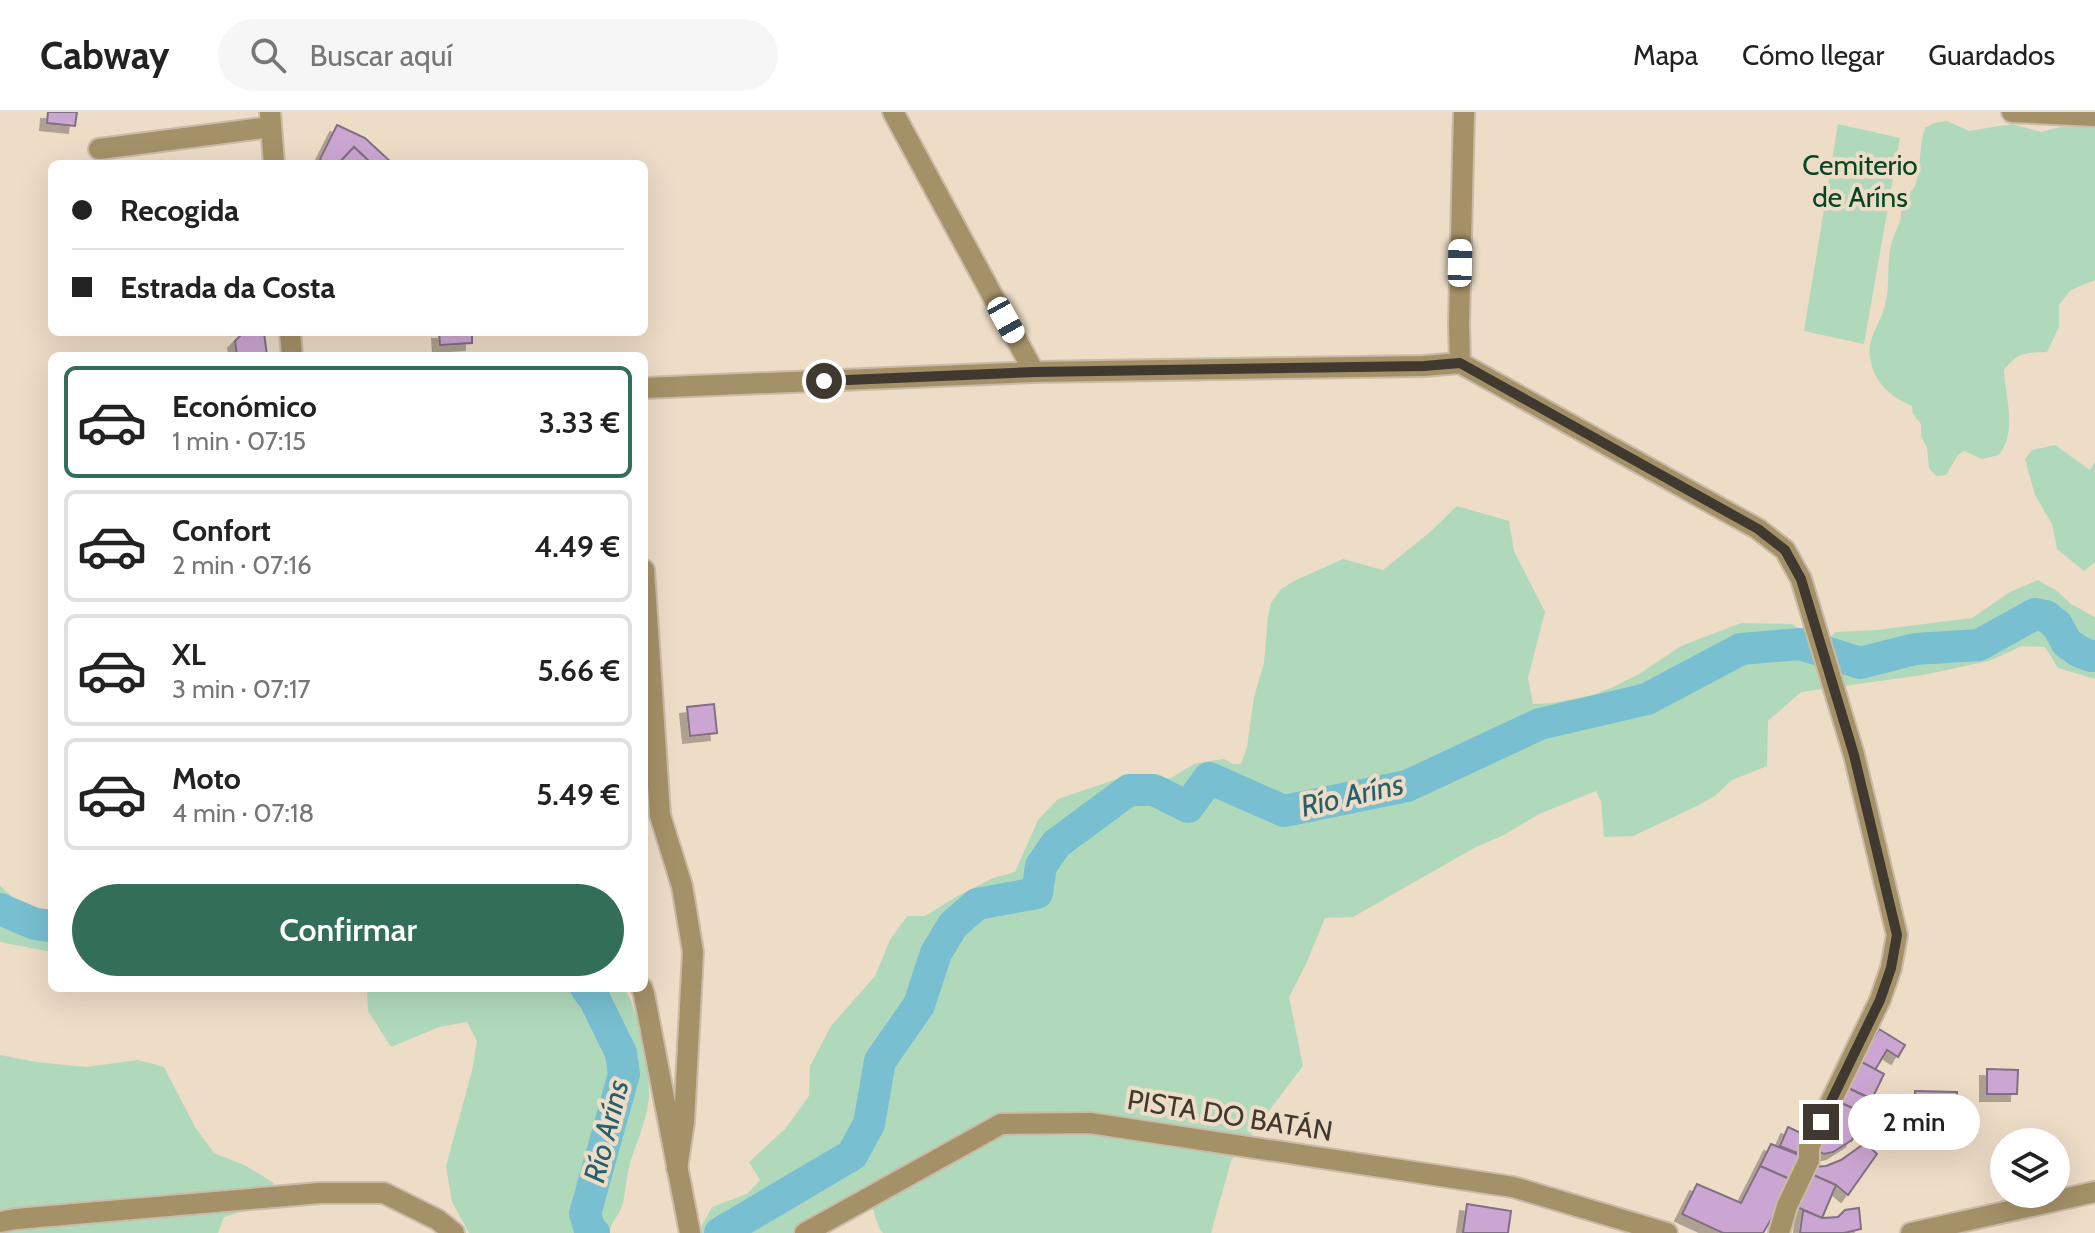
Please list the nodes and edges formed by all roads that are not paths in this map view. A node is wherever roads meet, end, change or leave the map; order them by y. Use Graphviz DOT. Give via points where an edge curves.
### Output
graph roads {
  1 [pos="893,112"];
  2 [pos="1464,112"];
  3 [pos="2012,112"];
  4 [pos="2095,116"];
  5 [pos="270,120"];
  6 [pos="99,149"];
  7 [pos="274,160"];
  8 [pos="1460,363"];
  9 [pos="1034,372"];
  10 [pos="648,388"];
  11 [pos="648,631"];
  12 [pos="643,992"];
  13 [pos="677,1168"];
  14 [pos="2095,1192"];
  15 [pos="0,1222"];
  16 [pos="454,1233"];
  17 [pos="690,1233"];
  18 [pos="805,1233"];
  19 [pos="1667,1233"];
  20 [pos="1779,1233"];
  21 [pos="1911,1233"];
  1 -- 9 [label="street"];
  2 -- 8 [label="street"];
  3 -- 4 [label="street"];
  5 -- 6 [label="street"];
  5 -- 7 [label="street"];
  8 -- 9 [label="street"];
  8 -- 20 [label="street" via="1758,529 1785,550 1801,579 1854,755 1897,935 1880,1000 1809,1147 1809,1160"];
  9 -- 10 [label="street"];
  11 -- 13 [label="street" via="660,815 682,886 693,952"];
  12 -- 13 [label="street"];
  13 -- 17 [label="street"];
  14 -- 21 [label="street"];
  15 -- 16 [label="street" via="320,1193 384,1193"];
  18 -- 19 [label="street, PISTA DO BATÁN" via="1001,1124 1090,1123 1513,1187"];
}
